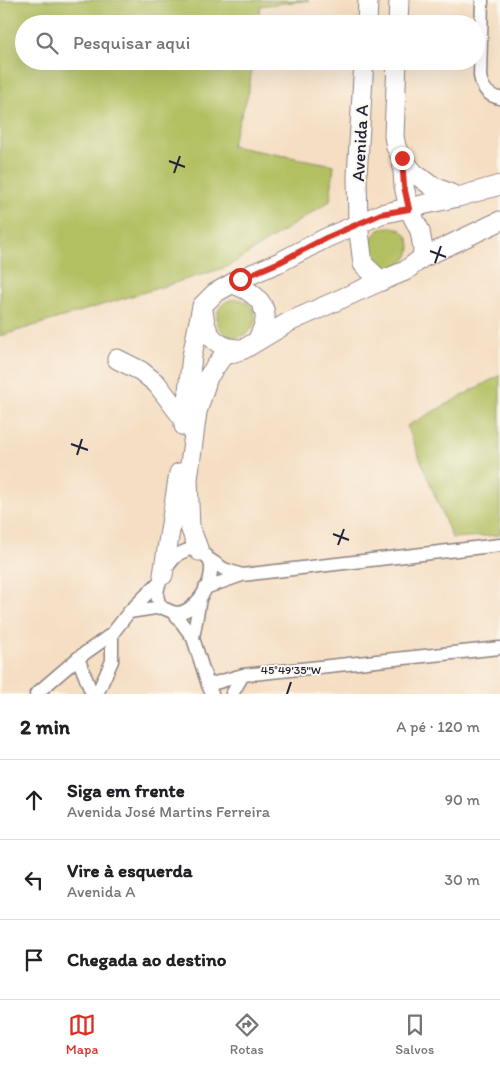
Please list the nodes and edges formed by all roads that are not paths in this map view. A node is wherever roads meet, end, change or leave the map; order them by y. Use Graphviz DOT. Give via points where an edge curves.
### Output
graph roads {
  1 [pos="368,0"];
  2 [pos="399,0"];
  3 [pos="482,0"];
  4 [pos="367,15"];
  5 [pos="398,15"];
  6 [pos="482,15"];
  7 [pos="363,70"];
  8 [pos="397,70"];
  9 [pos="480,70"];
  10 [pos="500,98"];
  11 [pos="402,158"];
  12 [pos="500,185"];
  13 [pos="458,197"];
  14 [pos="409,209"];
  15 [pos="500,221"];
  16 [pos="358,224"];
  17 [pos="422,258"];
  18 [pos="381,281"];
  19 [pos="233,284"];
  20 [pos="202,306"];
  21 [pos="251,345"];
  22 [pos="117,359"];
  23 [pos="184,420"];
  24 [pos="500,545"];
  25 [pos="204,555"];
  26 [pos="242,575"];
  27 [pos="161,578"];
  28 [pos="203,593"];
  29 [pos="162,607"];
  30 [pos="129,612"];
  31 [pos="175,614"];
  32 [pos="112,634"];
  33 [pos="193,638"];
  34 [pos="500,648"];
  35 [pos="78,658"];
  36 [pos="243,675"];
  37 [pos="210,690"];
  38 [pos="36,694"];
  39 [pos="92,694"];
  40 [pos="97,694"];
  41 [pos="232,694"];
  1 -- 4 [label="street"];
  2 -- 5 [label="street"];
  3 -- 6 [label="street"];
  7 -- 16 [label="street, Avenida A" via="357,176"];
  8 -- 11 [label="street, Avenida A" via="394,136"];
  9 -- 10 [label="street" via="481,84 486,91"];
  11 -- 13 [label="street" via="414,174"];
  11 -- 14 [label="street, Avenida A"];
  12 -- 13 [label="street"];
  13 -- 14 [label="street"];
  14 -- 16 [label="street" via="381,214"];
  14 -- 17 [label="street" via="420,231"];
  15 -- 17 [label="street"];
  16 -- 18 [label="street" via="363,264"];
  16 -- 19 [label="street"];
  17 -- 18 [label="street" via="405,271"];
  18 -- 21 [label="street" via="289,322"];
  19 -- 20 [label="street" via="215,293"];
  19 -- 21 [label="street" via="259,298 266,313"];
  20 -- 21 [label="street" via="205,325 215,341 232,349"];
  20 -- 23 [label="street"];
  21 -- 25 [label="street" via="222,356 208,377 197,412 188,479 190,527"];
  22 -- 23 [label="street" via="141,371 157,384"];
  23 -- 27 [label="street" via="178,485"];
  24 -- 26 [label="street"];
  25 -- 26 [label="street" via="224,569"];
  25 -- 27 [label="street" via="190,550 180,553"];
  25 -- 28 [label="street" via="212,568"];
  26 -- 28 [label="street"];
  27 -- 29 [label="street" via="158,599"];
  27 -- 30 [label="street"];
  28 -- 31 [label="street" via="182,613"];
  28 -- 33 [label="street"];
  29 -- 30 [label="street"];
  29 -- 31 [label="street"];
  30 -- 32 [label="street"];
  31 -- 33 [label="street"];
  32 -- 35 [label="street"];
  32 -- 40 [label="street" via="112,661"];
  33 -- 37 [label="street"];
  34 -- 36 [label="street"];
  35 -- 38 [label="street"];
  35 -- 39 [label="street"];
  36 -- 37 [label="street"];
  36 -- 41 [label="street"];
}
